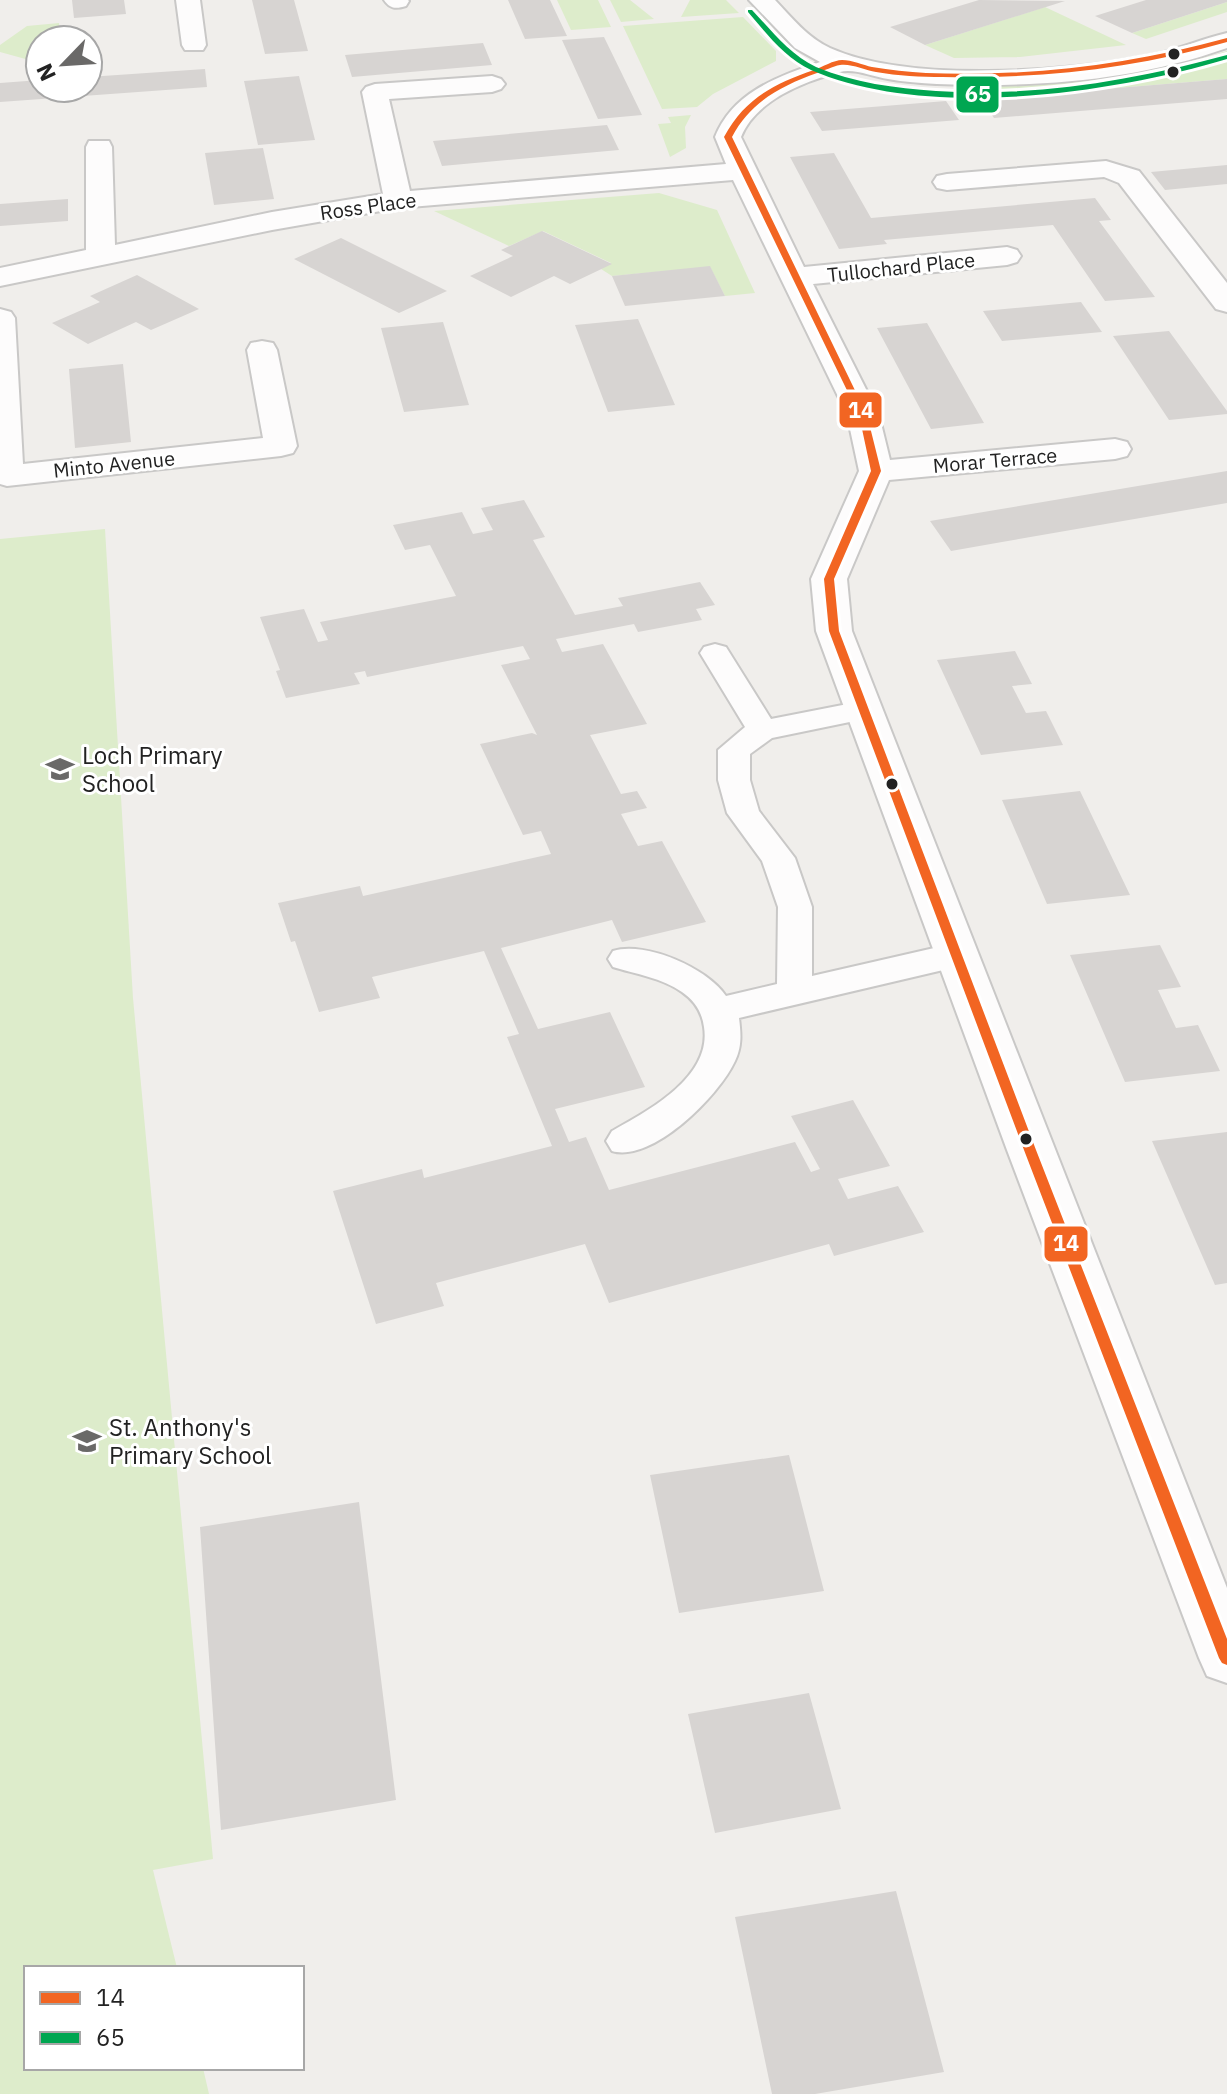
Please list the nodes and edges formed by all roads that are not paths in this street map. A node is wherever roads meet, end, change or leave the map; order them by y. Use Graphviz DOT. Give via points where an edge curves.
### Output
graph roads {
  1 [pos="188,0"];
  2 [pos="761,0"];
  3 [pos="1227,40"];
  4 [pos="194,45"];
  5 [pos="842,62"];
  6 [pos="492,84"];
  7 [pos="99,147"];
  8 [pos="742,171"];
  9 [pos="947,182"];
  10 [pos="398,200"];
  11 [pos="101,255"];
  12 [pos="1007,256"];
  13 [pos="0,277"];
  14 [pos="795,277"];
  15 [pos="1227,303"];
  16 [pos="0,318"];
  17 [pos="262,350"];
  18 [pos="1115,449"];
  19 [pos="876,471"];
  20 [pos="715,653"];
  21 [pos="863,710"];
  22 [pos="762,730"];
  23 [pos="956,955"];
  24 [pos="625,959"];
  25 [pos="795,992"];
  26 [pos="718,1011"];
  27 [pos="625,1141"];
  28 [pos="1227,1658"];
  1 -- 4 [label="street"];
  2 -- 5 [label="street" via="813,49"];
  3 -- 5 [label="street" via="1150,63 1049,74 915,74"];
  5 -- 8 [label="street" via="755,101 735,117 728,137"];
  6 -- 10 [label="street" via="375,92"];
  7 -- 11 [label="street"];
  8 -- 10 [label="street, Ross Place"];
  8 -- 14 [label="street"];
  9 -- 15 [label="street" via="1120,171"];
  10 -- 11 [label="street, Ross Place"];
  11 -- 13 [label="street, Ross Place"];
  12 -- 14 [label="street, Tullochard Place"];
  14 -- 19 [label="street" via="863,415"];
  16 -- 17 [label="street, Minto Avenue" via="7,476 281,446"];
  18 -- 19 [label="street, Morar Terrace"];
  19 -- 21 [label="street" via="829,579 834,631"];
  20 -- 22 [label="lane"];
  21 -- 22 [label="lane"];
  21 -- 23 [label="street"];
  22 -- 25 [label="lane" via="734,750 734,780 743,813 778,858 795,907"];
  23 -- 25 [label="lane"];
  23 -- 28 [label="street"];
  24 -- 26 [label="lane" via="695,985"];
  25 -- 26 [label="lane"];
  26 -- 27 [label="lane" via="724,1034 716,1066 671,1114"];
}
